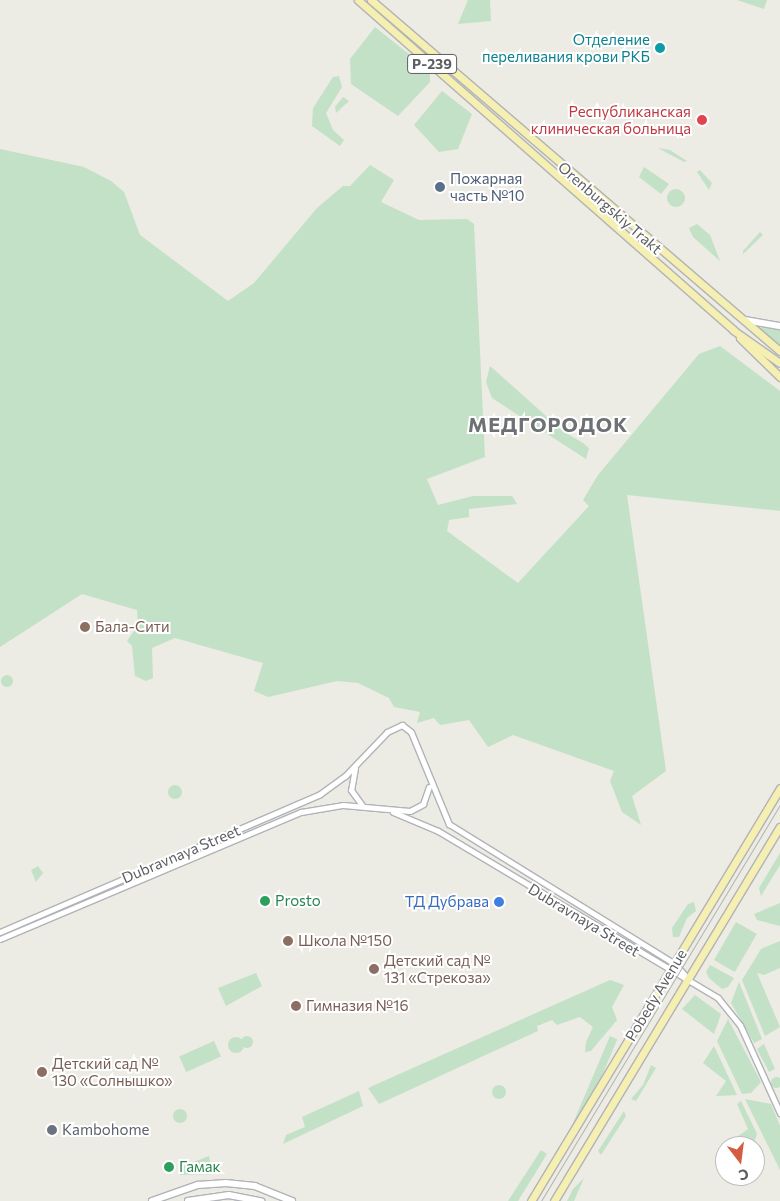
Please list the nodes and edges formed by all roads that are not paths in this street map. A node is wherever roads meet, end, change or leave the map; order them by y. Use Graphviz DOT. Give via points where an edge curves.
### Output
graph roads {
  1 [pos="358,0"];
  2 [pos="371,0"];
  3 [pos="727,310"];
  4 [pos="780,326"];
  5 [pos="733,330"];
  6 [pos="780,352"];
  7 [pos="780,363"];
  8 [pos="780,376"];
  9 [pos="356,765"];
  10 [pos="429,784"];
  11 [pos="780,788"];
  12 [pos="366,807"];
  13 [pos="393,812"];
  14 [pos="780,827"];
  15 [pos="608,923"];
  16 [pos="0,932"];
  17 [pos="602,932"];
  18 [pos="0,939"];
  19 [pos="676,964"];
  20 [pos="670,972"];
  21 [pos="688,979"];
  22 [pos="780,1113"];
  23 [pos="153,1201"];
  24 [pos="188,1201"];
  25 [pos="261,1201"];
  26 [pos="292,1201"];
  27 [pos="531,1201"];
  28 [pos="554,1201"];
  1 -- 5 [label="main road, Orenburgskiy Trakt / Р-239"];
  2 -- 3 [label="main road, Р-239"];
  3 -- 4 [label="main road" via="754,324"];
  3 -- 6 [label="main road, Р-239"];
  5 -- 7 [label="main road, Orenburgskiy Trakt / Р-239"];
  5 -- 8 [label="main road"];
  9 -- 10 [label="street, Dubravnaya Street" via="387,732 402,725 411,732"];
  9 -- 12 [label="street" via="351,790"];
  9 -- 16 [label="street, Dubravnaya Street" via="320,794"];
  10 -- 13 [label="street, Dubravnaya Street" via="428,796 419,808"];
  10 -- 15 [label="street, Dubravnaya Street" via="439,810 461,834"];
  11 -- 19 [label="main road, Pobedy Avenue"];
  12 -- 13 [label="street, Dubravnaya Street"];
  12 -- 18 [label="street, Dubravnaya Street" via="333,805 295,814"];
  13 -- 17 [label="street, Dubravnaya Street" via="438,831"];
  14 -- 21 [label="main road, Pobedy Avenue"];
  15 -- 17 [label="street"];
  15 -- 19 [label="street, Dubravnaya Street"];
  17 -- 20 [label="street, Dubravnaya Street"];
  19 -- 20 [label="main road, Pobedy Avenue"];
  19 -- 21 [label="street"];
  20 -- 21 [label="street, Dubravnaya Street"];
  20 -- 27 [label="main road, Pobedy Avenue"];
  21 -- 22 [label="street" via="730,1010"];
  21 -- 28 [label="main road, Pobedy Avenue"];
  23 -- 26 [label="main road" via="198,1185 226,1183 255,1186"];
  24 -- 25 [label="main road" via="230,1195"];
}
